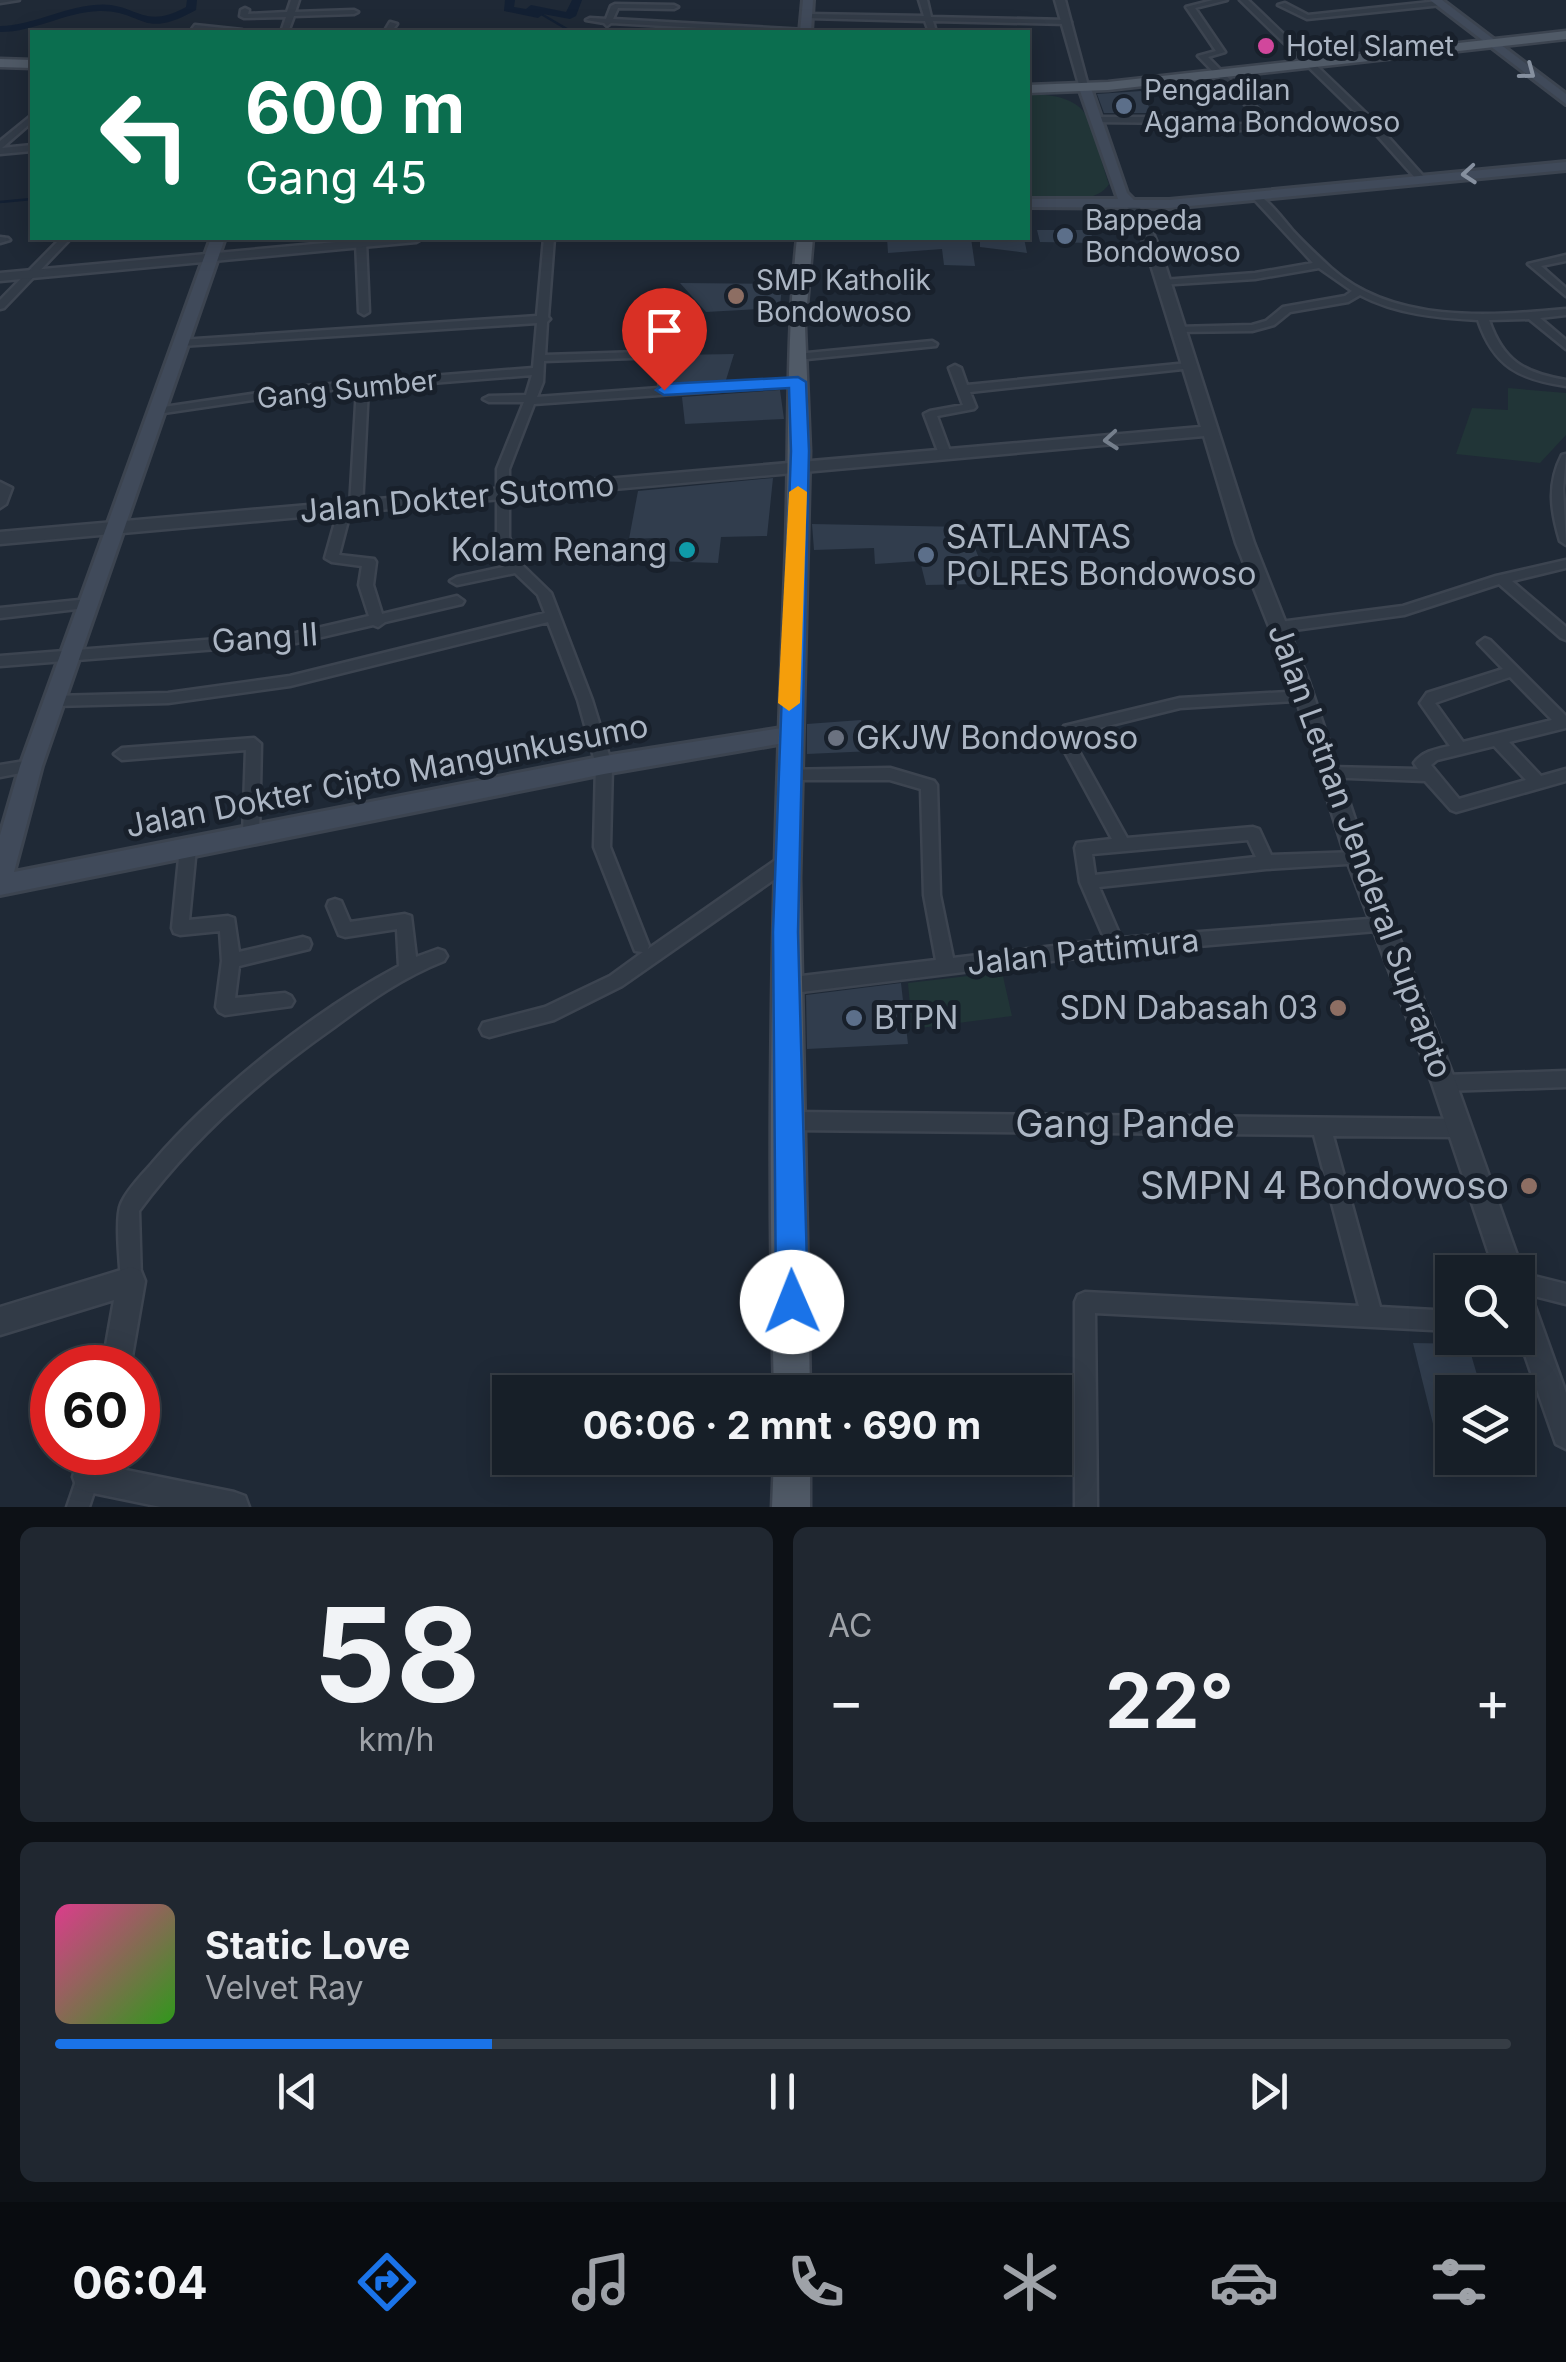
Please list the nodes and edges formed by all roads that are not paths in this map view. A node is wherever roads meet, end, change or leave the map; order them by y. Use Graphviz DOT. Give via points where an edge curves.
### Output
graph roads {
  1 [pos="16,0"];
  2 [pos="295,0"];
  3 [pos="808,0"];
  4 [pos="923,0"];
  5 [pos="1060,0"];
  6 [pos="1223,0"];
  7 [pos="1244,0"];
  8 [pos="0,1"];
  9 [pos="1437,2"];
  10 [pos="1282,5"];
  11 [pos="674,6"];
  12 [pos="245,10"];
  13 [pos="354,12"];
  14 [pos="292,14"];
  15 [pos="808,16"];
  16 [pos="928,18"];
  17 [pos="590,20"];
  18 [pos="1067,22"];
  19 [pos="607,24"];
  20 [pos="194,28"];
  21 [pos="218,30"];
  22 [pos="286,30"];
  23 [pos="756,30"];
  24 [pos="806,30"];
  25 [pos="931,30"];
  26 [pos="1566,35"];
  27 [pos="1490,43"];
  28 [pos="0,63"];
  29 [pos="30,64"];
  30 [pos="1309,64"];
  31 [pos="1217,74"];
  32 [pos="1030,89"];
  33 [pos="1087,94"];
  34 [pos="1566,100"];
  35 [pos="30,120"];
  36 [pos="1096,120"];
  37 [pos="1368,120"];
  38 [pos="1269,125"];
  39 [pos="0,148"];
  40 [pos="30,148"];
  41 [pos="1566,166"];
  42 [pos="1421,179"];
  43 [pos="1256,196"];
  44 [pos="1030,203"];
  45 [pos="1131,204"];
  46 [pos="64,240"];
  47 [pos="380,240"];
  48 [pos="549,240"];
  49 [pos="804,240"];
  50 [pos="361,242"];
  51 [pos="215,247"];
  52 [pos="1566,258"];
  53 [pos="1322,264"];
  54 [pos="36,274"];
  55 [pos="0,277"];
  56 [pos="1163,283"];
  57 [pos="1359,291"];
  58 [pos="1566,294"];
  59 [pos="0,306"];
  60 [pos="364,312"];
  61 [pos="1566,312"];
  62 [pos="1482,316"];
  63 [pos="1532,316"];
  64 [pos="545,319"];
  65 [pos="1177,330"];
  66 [pos="180,343"];
  67 [pos="932,344"];
  68 [pos="1566,346"];
  69 [pos="797,357"];
  70 [pos="539,365"];
  71 [pos="1188,366"];
  72 [pos="955,368"];
  73 [pos="798,382"];
  74 [pos="1566,382"];
  75 [pos="364,385"];
  76 [pos="963,389"];
  77 [pos="664,390"];
  78 [pos="489,399"];
  79 [pos="531,399"];
  80 [pos="157,411"];
  81 [pos="1208,431"];
  82 [pos="946,454"];
  83 [pos="1566,458"];
  84 [pos="798,467"];
  85 [pos="0,486"];
  86 [pos="500,494"];
  87 [pos="0,504"];
  88 [pos="351,507"];
  89 [pos="116,528"];
  90 [pos="0,538"];
  91 [pos="1566,540"];
  92 [pos="1566,564"];
  93 [pos="518,568"];
  94 [pos="1501,579"];
  95 [pos="457,581"];
  96 [pos="457,602"];
  97 [pos="90,604"];
  98 [pos="0,613"];
  99 [pos="554,616"];
  100 [pos="378,622"];
  101 [pos="1280,627"];
  102 [pos="1566,635"];
  103 [pos="1485,644"];
  104 [pos="71,658"];
  105 [pos="0,661"];
  106 [pos="1513,672"];
  107 [pos="1304,696"];
  108 [pos="54,702"];
  109 [pos="1565,722"];
  110 [pos="788,735"];
  111 [pos="1498,740"];
  112 [pos="1460,749"];
  113 [pos="122,754"];
  114 [pos="604,765"];
  115 [pos="31,766"];
  116 [pos="0,771"];
  117 [pos="1329,773"];
  118 [pos="788,774"];
  119 [pos="1428,775"];
  120 [pos="1566,775"];
  121 [pos="1539,784"];
  122 [pos="250,835"];
  123 [pos="1122,843"];
  124 [pos="188,848"];
  125 [pos="1357,858"];
  126 [pos="1266,862"];
  127 [pos="786,870"];
  128 [pos="0,881"];
  129 [pos="1088,882"];
  130 [pos="336,906"];
  131 [pos="1382,926"];
  132 [pos="302,944"];
  133 [pos="641,946"];
  134 [pos="1116,946"];
  135 [pos="438,956"];
  136 [pos="230,961"];
  137 [pos="946,966"];
  138 [pos="408,969"];
  139 [pos="786,986"];
  140 [pos="285,1001"];
  141 [pos="489,1030"];
  142 [pos="1566,1079"];
  143 [pos="1444,1083"];
  144 [pos="792,1122"];
  145 [pos="1321,1124"];
  146 [pos="1458,1128"];
  147 [pos="1503,1255"];
  148 [pos="131,1281"];
  149 [pos="1535,1286"];
  150 [pos="1566,1294"];
  151 [pos="1372,1316"];
  152 [pos="1435,1319"];
  153 [pos="0,1321"];
  154 [pos="120,1345"];
  155 [pos="1535,1352"];
  156 [pos="792,1375"];
  157 [pos="1566,1434"];
  158 [pos="89,1475"];
  159 [pos="126,1475"];
  160 [pos="792,1475"];
  161 [pos="78,1507"];
  162 [pos="234,1507"];
  163 [pos="791,1507"];
  164 [pos="1086,1507"];
  1 -- 8 [label="street"];
  2 -- 14 [label="street"];
  3 -- 15 [label="main road"];
  4 -- 16 [label="street"];
  5 -- 18 [label="street"];
  6 -- 31 [label="street" via="1190,7 1222,52 1202,56"];
  7 -- 30 [label="street"];
  9 -- 10 [label="street" via="1307,17"];
  9 -- 27 [label="main road"];
  11 -- 19 [label="street" via="615,6"];
  12 -- 14 [label="street" via="244,16"];
  13 -- 14 [label="street"];
  14 -- 22 [label="street"];
  15 -- 16 [label="street"];
  15 -- 24 [label="main road"];
  16 -- 18 [label="street"];
  16 -- 25 [label="street"];
  17 -- 19 [label="street"];
  18 -- 33 [label="street"];
  19 -- 23 [label="street"];
  20 -- 21 [label="street"];
  26 -- 27 [label="main road"];
  27 -- 30 [label="main road"];
  27 -- 34 [label="main road, one-way"];
  28 -- 29 [label="main road"];
  30 -- 31 [label="main road"];
  30 -- 37 [label="street"];
  31 -- 33 [label="main road"];
  31 -- 38 [label="street"];
  32 -- 33 [label="main road"];
  33 -- 36 [label="main road"];
  35 -- 39 [label="street"];
  36 -- 38 [label="street" via="1190,120 1199,129"];
  36 -- 45 [label="main road"];
  37 -- 38 [label="street"];
  37 -- 42 [label="street"];
  39 -- 40 [label="street"];
  41 -- 42 [label="main road, one-way"];
  42 -- 43 [label="main road"];
  43 -- 45 [label="main road"];
  43 -- 53 [label="street"];
  44 -- 45 [label="main road"];
  45 -- 56 [label="street, Jalan Letnan Jenderal Suprapto"];
  46 -- 54 [label="street"];
  47 -- 50 [label="street"];
  48 -- 64 [label="street"];
  49 -- 69 [label="main road"];
  50 -- 51 [label="street"];
  50 -- 60 [label="street"];
  51 -- 54 [label="street"];
  51 -- 66 [label="main road"];
  52 -- 58 [label="street" via="1533,264"];
  53 -- 56 [label="street"];
  53 -- 57 [label="street"];
  54 -- 55 [label="street"];
  54 -- 59 [label="street"];
  56 -- 65 [label="street, Jalan Letnan Jenderal Suprapto"];
  57 -- 62 [label="street" via="1400,307"];
  57 -- 65 [label="street" via="1288,309 1252,328"];
  61 -- 63 [label="street"];
  62 -- 63 [label="street"];
  62 -- 74 [label="street" via="1492,344 1522,375"];
  63 -- 68 [label="street"];
  64 -- 66 [label="street"];
  64 -- 70 [label="street"];
  65 -- 71 [label="street, Jalan Letnan Jenderal Suprapto"];
  66 -- 80 [label="main road"];
  67 -- 69 [label="street"];
  69 -- 73 [label="main road"];
  70 -- 75 [label="street, Gang Sumber"];
  70 -- 77 [label="street, Gang Sumber" via="668,353"];
  70 -- 79 [label="street"];
  71 -- 76 [label="street"];
  71 -- 81 [label="street, Jalan Letnan Jenderal Suprapto"];
  72 -- 76 [label="street"];
  73 -- 77 [label="street"];
  73 -- 84 [label="main road"];
  75 -- 80 [label="street, Gang Sumber"];
  75 -- 88 [label="street"];
  76 -- 82 [label="street" via="970,407 930,414"];
  77 -- 79 [label="street"];
  78 -- 79 [label="street"];
  79 -- 86 [label="street"];
  80 -- 89 [label="main road"];
  81 -- 82 [label="street, Jalan Dokter Sutomo, one-way"];
  81 -- 101 [label="street, Jalan Letnan Jenderal Suprapto"];
  82 -- 84 [label="street, Jalan Dokter Sutomo"];
  83 -- 91 [label="street" via="1556,500"];
  84 -- 86 [label="street, Jalan Dokter Sutomo"];
  84 -- 110 [label="main road"];
  85 -- 87 [label="street" via="6,487"];
  86 -- 88 [label="street, Jalan Dokter Sutomo"];
  86 -- 93 [label="street" via="504,546"];
  88 -- 89 [label="street, Jalan Dokter Sutomo"];
  88 -- 100 [label="street" via="332,558 369,562 366,586"];
  89 -- 90 [label="street, Jalan Dokter Sutomo"];
  89 -- 97 [label="main road"];
  92 -- 94 [label="street"];
  93 -- 95 [label="street"];
  93 -- 99 [label="street" via="538,584"];
  94 -- 101 [label="street" via="1404,610"];
  94 -- 102 [label="street"];
  96 -- 100 [label="street, Gang II"];
  97 -- 98 [label="street"];
  97 -- 104 [label="main road"];
  99 -- 108 [label="street" via="290,682"];
  99 -- 114 [label="street"];
  100 -- 104 [label="street, Gang II" via="296,638"];
  101 -- 107 [label="street, Jalan Letnan Jenderal Suprapto"];
  103 -- 106 [label="street"];
  104 -- 105 [label="street, Gang II"];
  104 -- 108 [label="main road"];
  106 -- 109 [label="street"];
  106 -- 112 [label="street" via="1427,702"];
  107 -- 117 [label="street, Jalan Letnan Jenderal Suprapto"];
  107 -- 123 [label="street" via="1180,703 1070,730 1065,739"];
  108 -- 115 [label="main road"];
  109 -- 111 [label="street"];
  110 -- 114 [label="main road, Jalan Dokter Cipto Mangunkusumo"];
  110 -- 118 [label="main road"];
  111 -- 112 [label="street"];
  111 -- 121 [label="street"];
  112 -- 119 [label="street" via="1424,759"];
  113 -- 122 [label="street" via="254,744"];
  114 -- 122 [label="main road, Jalan Dokter Cipto Mangunkusumo"];
  114 -- 133 [label="street" via="602,847"];
  115 -- 116 [label="street"];
  115 -- 128 [label="main road"];
  117 -- 119 [label="street"];
  117 -- 125 [label="street, Jalan Letnan Jenderal Suprapto"];
  118 -- 127 [label="main road"];
  118 -- 137 [label="street" via="890,774 929,785 932,895"];
  119 -- 121 [label="street" via="1456,806"];
  120 -- 121 [label="street"];
  122 -- 124 [label="main road, Jalan Dokter Cipto Mangunkusumo"];
  123 -- 126 [label="street" via="1253,833"];
  123 -- 129 [label="street" via="1083,848"];
  124 -- 128 [label="main road, Jalan Dokter Cipto Mangunkusumo"];
  124 -- 136 [label="street" via="178,926 228,923"];
  125 -- 126 [label="street"];
  125 -- 131 [label="street, Jalan Letnan Jenderal Suprapto"];
  126 -- 129 [label="street"];
  127 -- 139 [label="main road"];
  127 -- 141 [label="street" via="616,982 548,1014"];
  129 -- 134 [label="street"];
  130 -- 138 [label="street" via="345,930 406,920"];
  131 -- 134 [label="street, Jalan Pattimura"];
  131 -- 143 [label="street, Jalan Letnan Jenderal Suprapto"];
  132 -- 136 [label="street"];
  134 -- 137 [label="street, Jalan Pattimura"];
  135 -- 138 [label="street"];
  136 -- 140 [label="street" via="225,1007"];
  137 -- 139 [label="street, Jalan Pattimura"];
  138 -- 148 [label="street" via="259,1072 185,1140 129,1208"];
  139 -- 144 [label="main road"];
  142 -- 143 [label="street"];
  143 -- 146 [label="street, Jalan Letnan Jenderal Suprapto"];
  144 -- 145 [label="street, Gang Pande"];
  144 -- 156 [label="main road"];
  145 -- 146 [label="street, Gang Pande"];
  145 -- 151 [label="street"];
  146 -- 147 [label="street, Jalan Letnan Jenderal Suprapto"];
  148 -- 153 [label="street"];
  148 -- 154 [label="street"];
  149 -- 150 [label="street"];
  151 -- 152 [label="street"];
  151 -- 164 [label="street" via="1085,1302"];
  155 -- 157 [label="street"];
  158 -- 161 [label="street"];
  159 -- 162 [label="street"];
  160 -- 163 [label="main road"];
}
